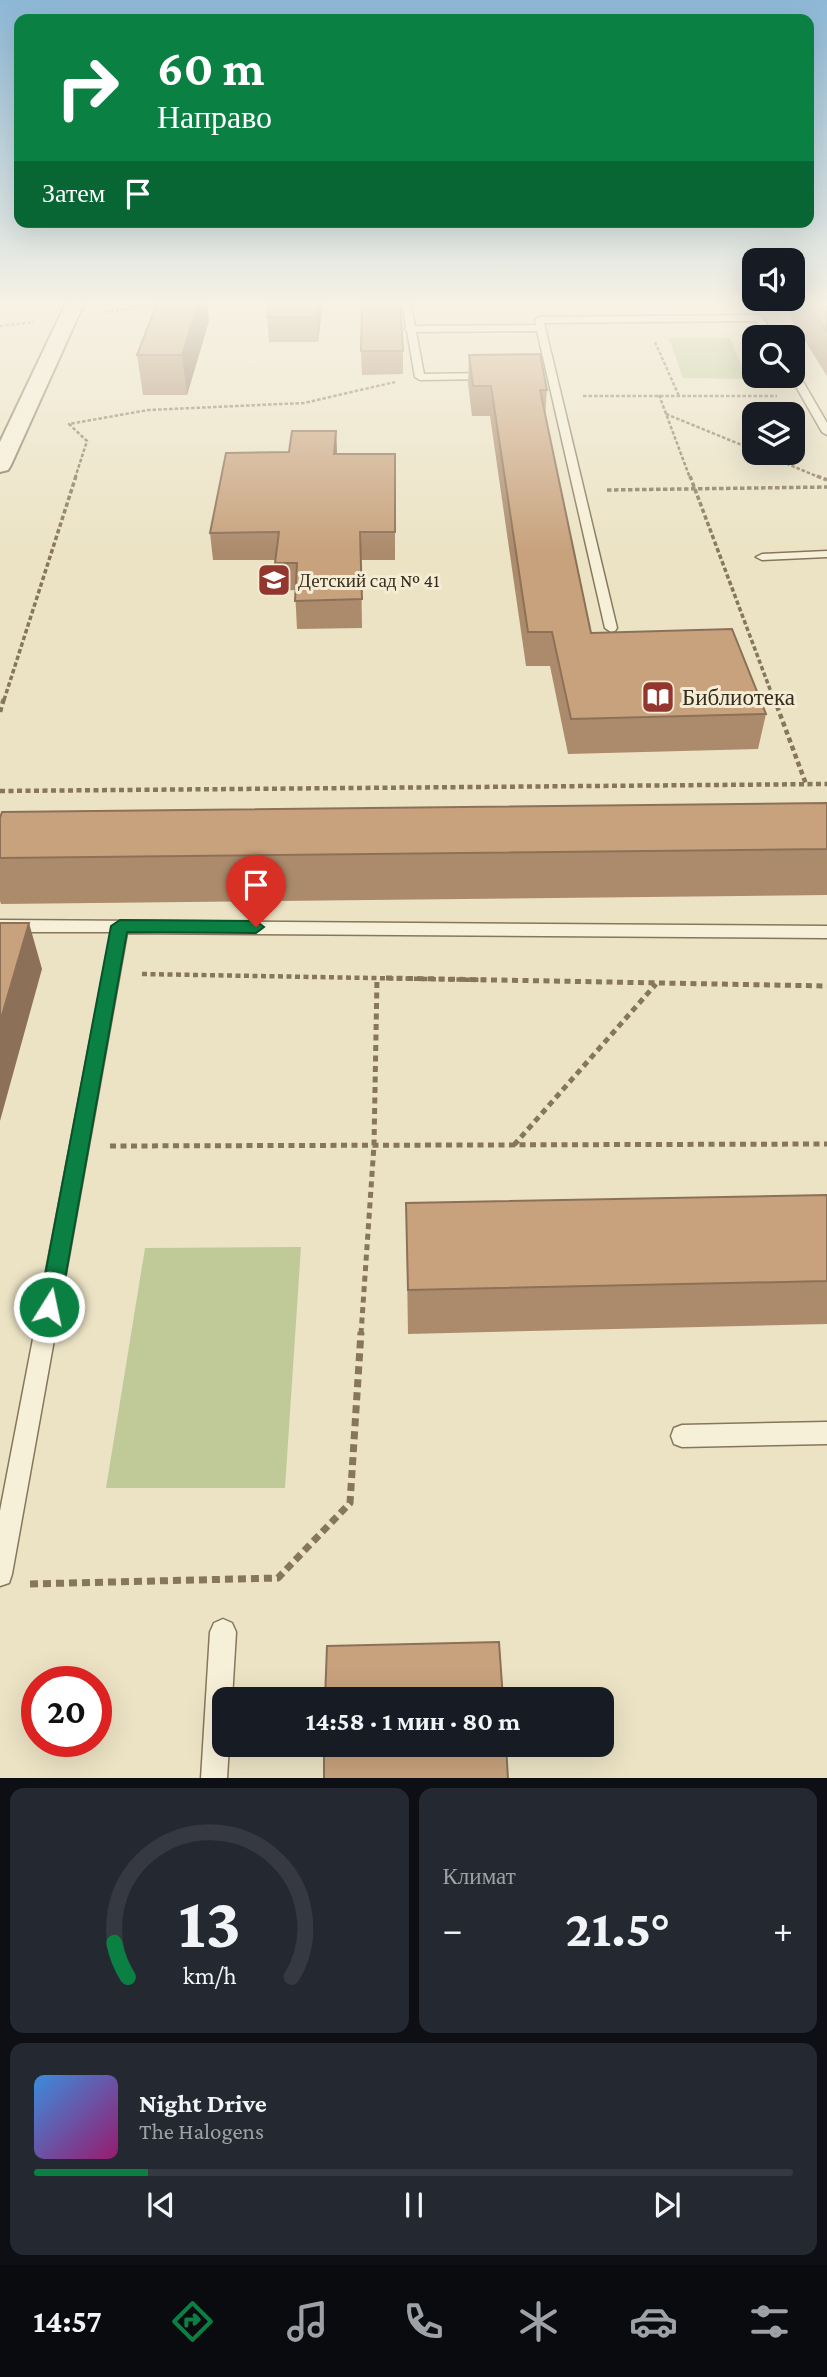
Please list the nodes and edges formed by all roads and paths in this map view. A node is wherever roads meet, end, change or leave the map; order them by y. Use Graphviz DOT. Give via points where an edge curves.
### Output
graph roads {
  1 [pos="34,384"];
  2 [pos="389,384"];
  3 [pos="552,384"];
  4 [pos="674,384"];
  5 [pos="802,388"];
  6 [pos="659,395"];
  7 [pos="555,396"];
  8 [pos="679,396"];
  9 [pos="807,397"];
  10 [pos="666,414"];
  11 [pos="827,432"];
  12 [pos="6,439"];
  13 [pos="742,445"];
  14 [pos="0,465"];
  15 [pos="790,465"];
  16 [pos="827,480"];
  17 [pos="827,487"];
  18 [pos="694,489"];
  19 [pos="578,490"];
  20 [pos="827,554"];
  21 [pos="762,557"];
  22 [pos="611,628"];
  23 [pos="0,712"];
  24 [pos="827,783"];
  25 [pos="806,784"];
  26 [pos="0,791"];
  27 [pos="0,926"];
  28 [pos="120,926"];
  29 [pos="827,932"];
  30 [pos="111,974"];
  31 [pos="377,978"];
  32 [pos="656,983"];
  33 [pos="827,986"];
  34 [pos="827,1144"];
  35 [pos="374,1145"];
  36 [pos="513,1145"];
  37 [pos="79,1146"];
  38 [pos="827,1433"];
  39 [pos="682,1436"];
  40 [pos="0,1574"];
  41 [pos="28,1584"];
  42 [pos="223,1632"];
  43 [pos="214,1778"];
  1 -- 12 [label="street"];
  2 -- 23 [label="path" via="304,403 148,410 69,424 87,441"];
  3 -- 7 [label="lane"];
  4 -- 8 [label="path"];
  5 -- 9 [label="lane"];
  6 -- 7 [label="path"];
  6 -- 8 [label="path"];
  6 -- 10 [label="path"];
  7 -- 19 [label="lane"];
  8 -- 9 [label="path"];
  9 -- 11 [label="lane"];
  10 -- 13 [label="path"];
  10 -- 18 [label="path"];
  12 -- 14 [label="street"];
  15 -- 16 [label="path"];
  17 -- 18 [label="path"];
  18 -- 19 [label="path"];
  18 -- 25 [label="path"];
  19 -- 22 [label="lane"];
  20 -- 21 [label="lane"];
  24 -- 25 [label="path"];
  25 -- 26 [label="path"];
  27 -- 28 [label="lane"];
  28 -- 29 [label="lane"];
  28 -- 30 [label="lane"];
  30 -- 31 [label="path"];
  30 -- 37 [label="lane"];
  31 -- 32 [label="path"];
  31 -- 35 [label="path"];
  32 -- 33 [label="path"];
  32 -- 36 [label="path"];
  34 -- 36 [label="path"];
  35 -- 36 [label="path"];
  35 -- 37 [label="path"];
  35 -- 41 [label="path" via="350,1503 278,1578"];
  37 -- 40 [label="lane"];
  38 -- 39 [label="lane"];
  42 -- 43 [label="lane"];
}
